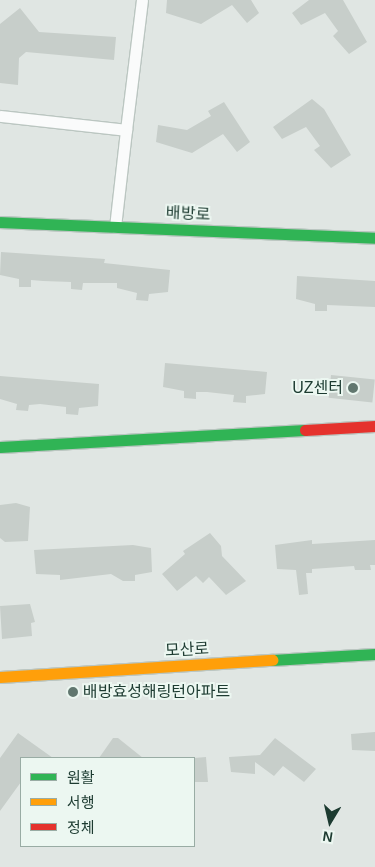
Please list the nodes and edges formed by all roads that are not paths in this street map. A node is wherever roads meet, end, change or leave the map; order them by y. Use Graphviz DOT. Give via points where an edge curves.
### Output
graph roads {
  1 [pos="142,0"];
  2 [pos="0,116"];
  3 [pos="126,130"];
  4 [pos="0,222"];
  5 [pos="115,227"];
  6 [pos="375,238"];
  7 [pos="375,426"];
  8 [pos="0,447"];
  9 [pos="375,654"];
  10 [pos="0,677"];
  1 -- 3 [label="street"];
  2 -- 3 [label="street"];
  3 -- 5 [label="street"];
  4 -- 5 [label="street, 배방로"];
  5 -- 6 [label="street, 배방로"];
  7 -- 8 [label="street"];
  9 -- 10 [label="street, 모산로"];
}
